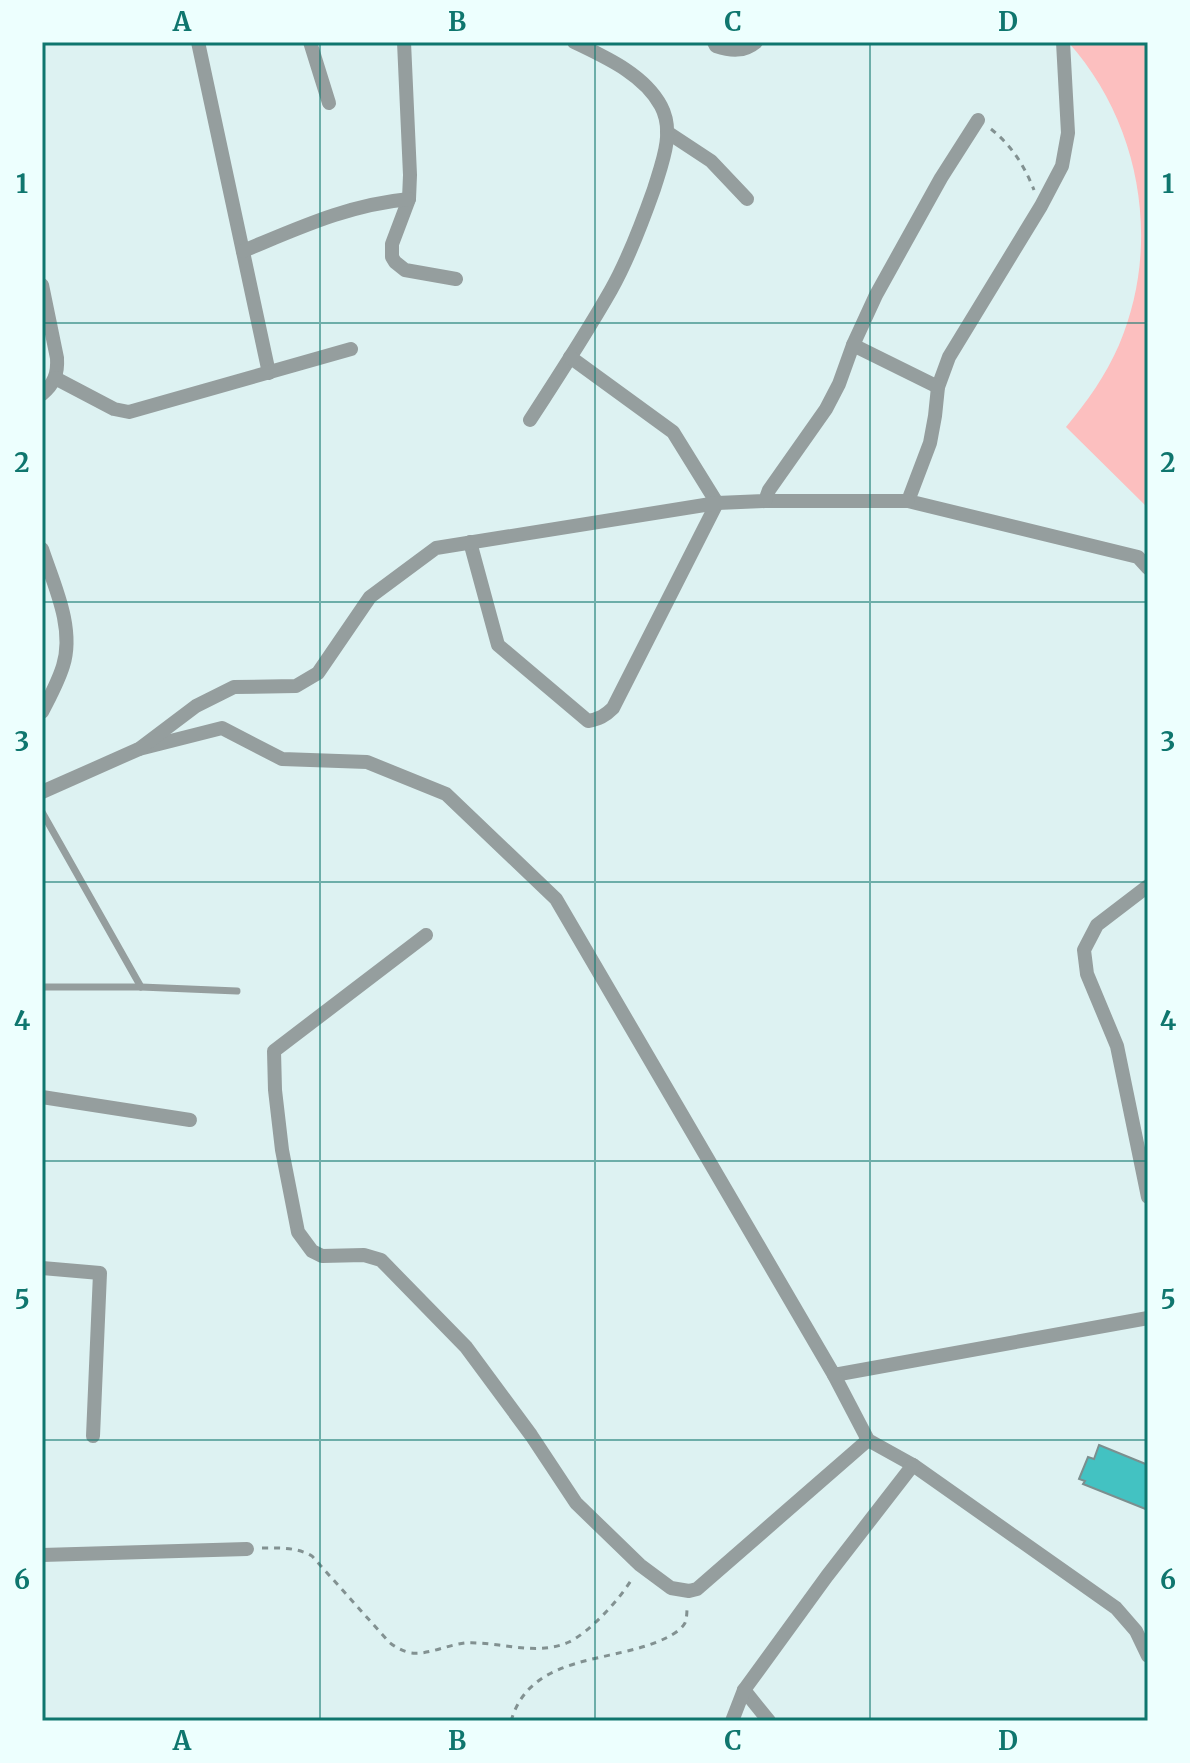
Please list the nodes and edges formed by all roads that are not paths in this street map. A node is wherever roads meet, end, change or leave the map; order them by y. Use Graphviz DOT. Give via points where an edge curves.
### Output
graph roads {
  1 [pos="198,42"];
  2 [pos="310,42"];
  3 [pos="404,42"];
  4 [pos="574,42"];
  5 [pos="714,42"];
  6 [pos="756,42"];
  7 [pos="1063,42"];
  8 [pos="329,103"];
  9 [pos="978,120"];
  10 [pos="667,132"];
  11 [pos="409,199"];
  12 [pos="747,199"];
  13 [pos="243,251"];
  14 [pos="456,279"];
  15 [pos="42,285"];
  16 [pos="853,345"];
  17 [pos="351,349"];
  18 [pos="570,357"];
  19 [pos="269,373"];
  20 [pos="55,378"];
  21 [pos="938,387"];
  22 [pos="42,394"];
  23 [pos="530,420"];
  24 [pos="765,501"];
  25 [pos="908,501"];
  26 [pos="717,503"];
  27 [pos="470,542"];
  28 [pos="42,549"];
  29 [pos="1148,568"];
  30 [pos="42,712"];
  31 [pos="139,749"];
  32 [pos="42,792"];
  33 [pos="42,812"];
  34 [pos="1148,886"];
  35 [pos="426,935"];
  36 [pos="42,987"];
  37 [pos="141,987"];
  38 [pos="237,991"];
  39 [pos="42,1097"];
  40 [pos="190,1120"];
  41 [pos="1148,1197"];
  42 [pos="42,1268"];
  43 [pos="1148,1318"];
  44 [pos="834,1375"];
  45 [pos="93,1436"];
  46 [pos="868,1440"];
  47 [pos="913,1465"];
  48 [pos="247,1549"];
  49 [pos="42,1555"];
  50 [pos="1148,1656"];
  51 [pos="744,1690"];
  52 [pos="732,1721"];
  53 [pos="769,1721"];
  1 -- 13 [label="street"];
  2 -- 8 [label="street"];
  3 -- 11 [label="street"];
  4 -- 10 [label="street" via="645,86 661,107"];
  5 -- 6 [label="street" via="734,50"];
  7 -- 21 [label="street" via="1067,144 1062,166 949,357"];
  9 -- 16 [label="street" via="941,178"];
  10 -- 12 [label="street" via="711,161"];
  10 -- 18 [label="street" via="663,162 641,226 612,288"];
  11 -- 13 [label="street" via="330,215"];
  11 -- 14 [label="street" via="392,244 395,262 405,270"];
  13 -- 19 [label="street"];
  15 -- 20 [label="street" via="57,358"];
  16 -- 21 [label="street"];
  16 -- 24 [label="street" via="826,409"];
  17 -- 19 [label="street"];
  18 -- 23 [label="street"];
  18 -- 26 [label="street" via="673,432"];
  19 -- 20 [label="street" via="129,412"];
  20 -- 22 [label="street"];
  21 -- 25 [label="street" via="930,443"];
  24 -- 25 [label="street"];
  24 -- 26 [label="street"];
  25 -- 29 [label="street" via="1138,557"];
  26 -- 27 [label="street"];
  26 -- 27 [label="street" via="613,708 598,720 588,721 498,645"];
  27 -- 31 [label="street" via="436,548 370,597 318,673 296,686 234,687 196,706"];
  28 -- 30 [label="street" via="66,625 67,645"];
  31 -- 32 [label="street"];
  31 -- 44 [label="street" via="222,728 282,759 367,762 446,794 556,899"];
  33 -- 37 [label="lane"];
  34 -- 41 [label="street" via="1097,925 1084,950 1087,974 1117,1046"];
  35 -- 46 [label="street" via="274,1051 282,1150 298,1232 312,1251 381,1260 466,1347 576,1503 671,1588 697,1589"];
  36 -- 37 [label="lane"];
  37 -- 38 [label="lane"];
  39 -- 40 [label="street"];
  42 -- 45 [label="street" via="100,1273"];
  43 -- 44 [label="street"];
  44 -- 46 [label="street"];
  46 -- 47 [label="street"];
  47 -- 50 [label="street" via="1116,1608"];
  47 -- 51 [label="street"];
  48 -- 49 [label="street"];
  51 -- 52 [label="street"];
  51 -- 53 [label="street"];
}
